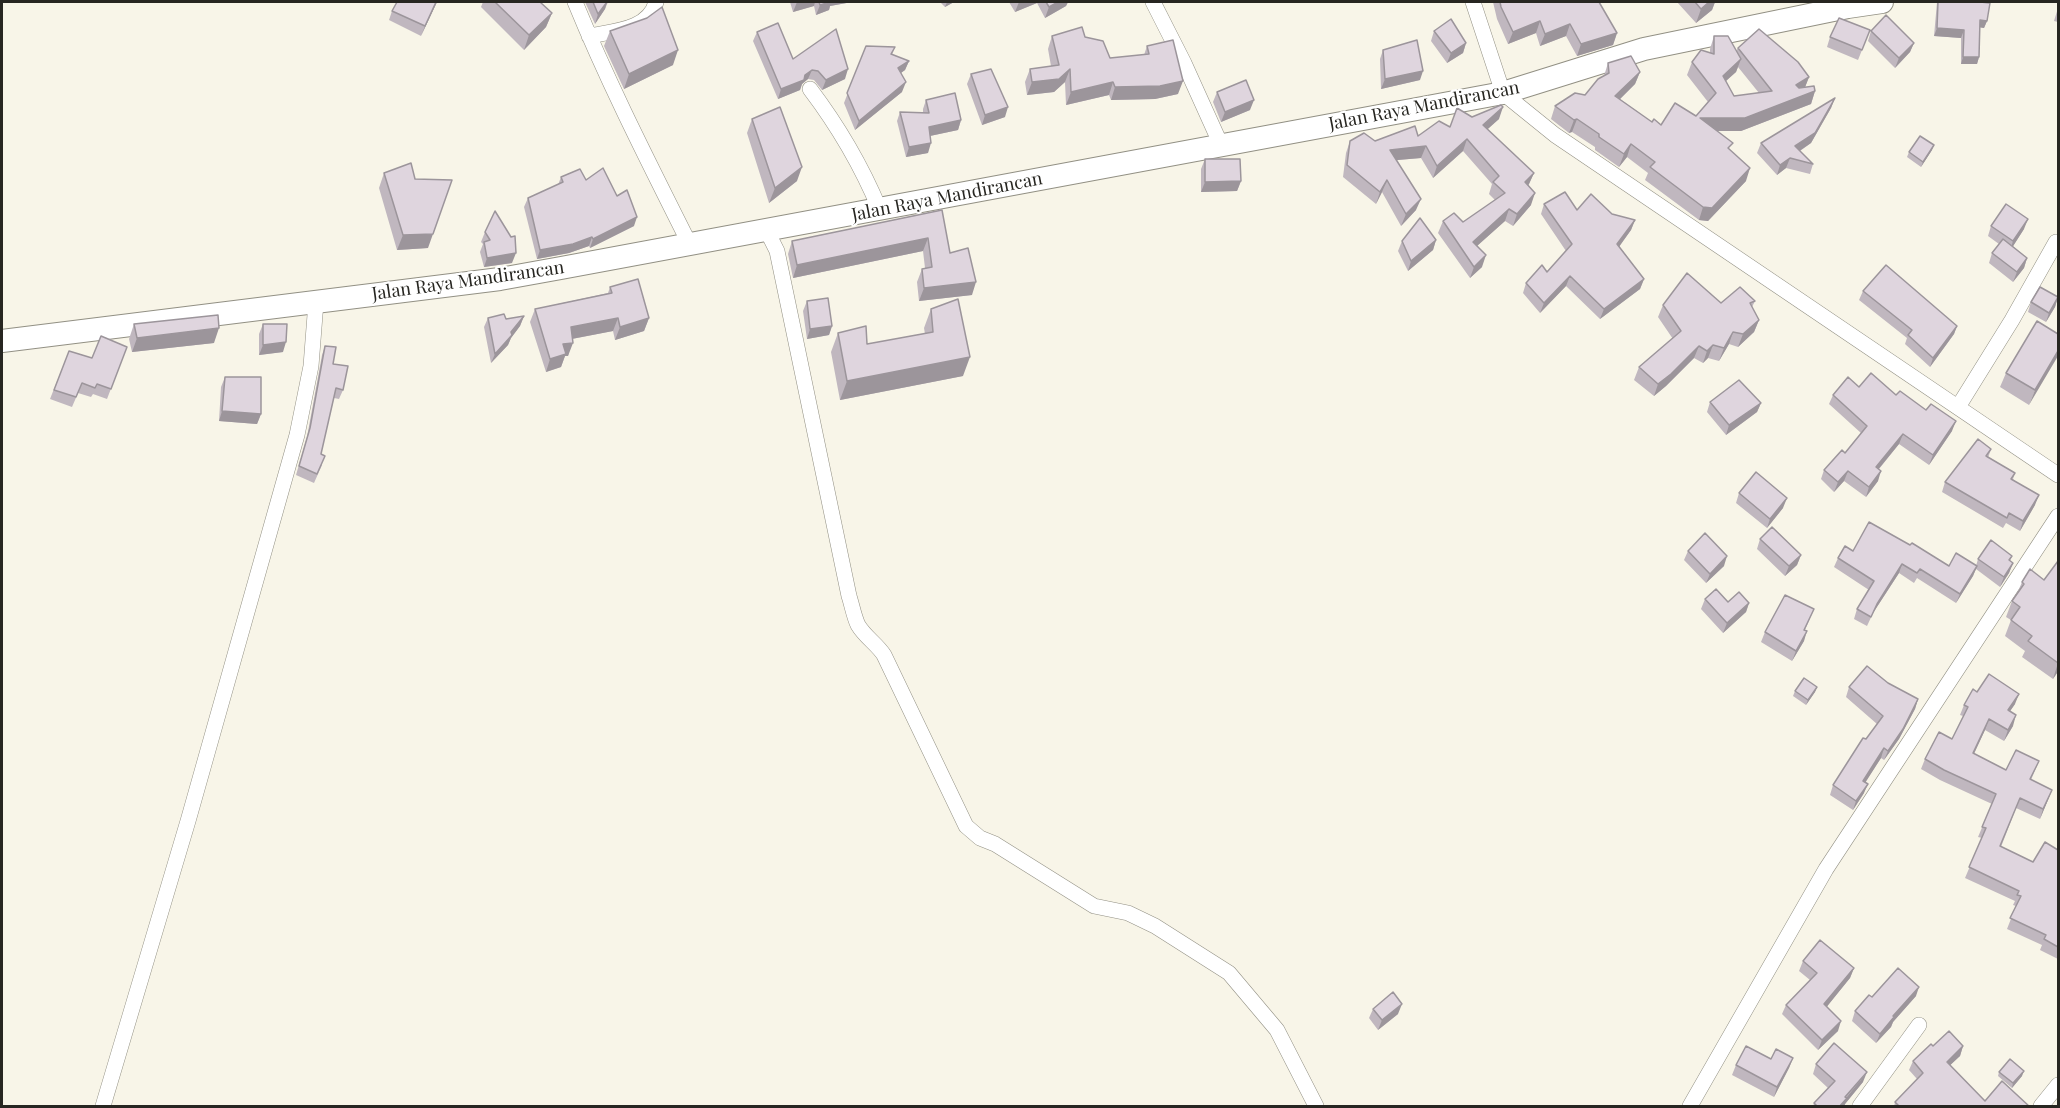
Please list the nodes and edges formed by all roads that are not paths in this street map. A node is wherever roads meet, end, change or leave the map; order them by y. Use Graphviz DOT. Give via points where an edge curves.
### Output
graph roads {
  1 [pos="575,2"];
  2 [pos="656,2"];
  3 [pos="1153,2"];
  4 [pos="1473,2"];
  5 [pos="1882,2"];
  6 [pos="1848,4"];
  7 [pos="589,36"];
  8 [pos="810,89"];
  9 [pos="1503,93"];
  10 [pos="1221,146"];
  11 [pos="879,208"];
  12 [pos="767,231"];
  13 [pos="2056,242"];
  14 [pos="690,245"];
  15 [pos="316,302"];
  16 [pos="2,341"];
  17 [pos="1958,407"];
  18 [pos="2058,475"];
  19 [pos="2058,516"];
  20 [pos="1919,1025"];
  21 [pos="2058,1085"];
  22 [pos="1695,1105"];
  23 [pos="102,1107"];
  24 [pos="1316,1107"];
  25 [pos="1860,1107"];
  26 [pos="2041,1107"];
  1 -- 7 [label="street"];
  2 -- 7 [label="street" via="650,16 626,29"];
  3 -- 10 [label="street"];
  4 -- 9 [label="street"];
  5 -- 6 [label="street, Jalan Raya Mandirancan"];
  6 -- 9 [label="street, Jalan Raya Mandirancan" via="1644,49"];
  7 -- 14 [label="street"];
  8 -- 11 [label="street" via="833,120"];
  9 -- 10 [label="street, Jalan Raya Mandirancan"];
  9 -- 17 [label="street" via="1555,135"];
  10 -- 11 [label="street, Jalan Raya Mandirancan"];
  11 -- 12 [label="street, Jalan Raya Mandirancan"];
  12 -- 14 [label="street, Jalan Raya Mandirancan"];
  12 -- 24 [label="street" via="777,251 857,624 884,655 966,826 1094,906 1128,913 1155,926 1229,973 1277,1030"];
  13 -- 17 [label="street"];
  14 -- 15 [label="street, Jalan Raya Mandirancan" via="500,279"];
  15 -- 16 [label="street, Jalan Raya Mandirancan"];
  15 -- 23 [label="street" via="311,366 297,435"];
  17 -- 18 [label="street"];
  19 -- 22 [label="street" via="1826,868"];
  20 -- 25 [label="street"];
  21 -- 26 [label="street"];
}
